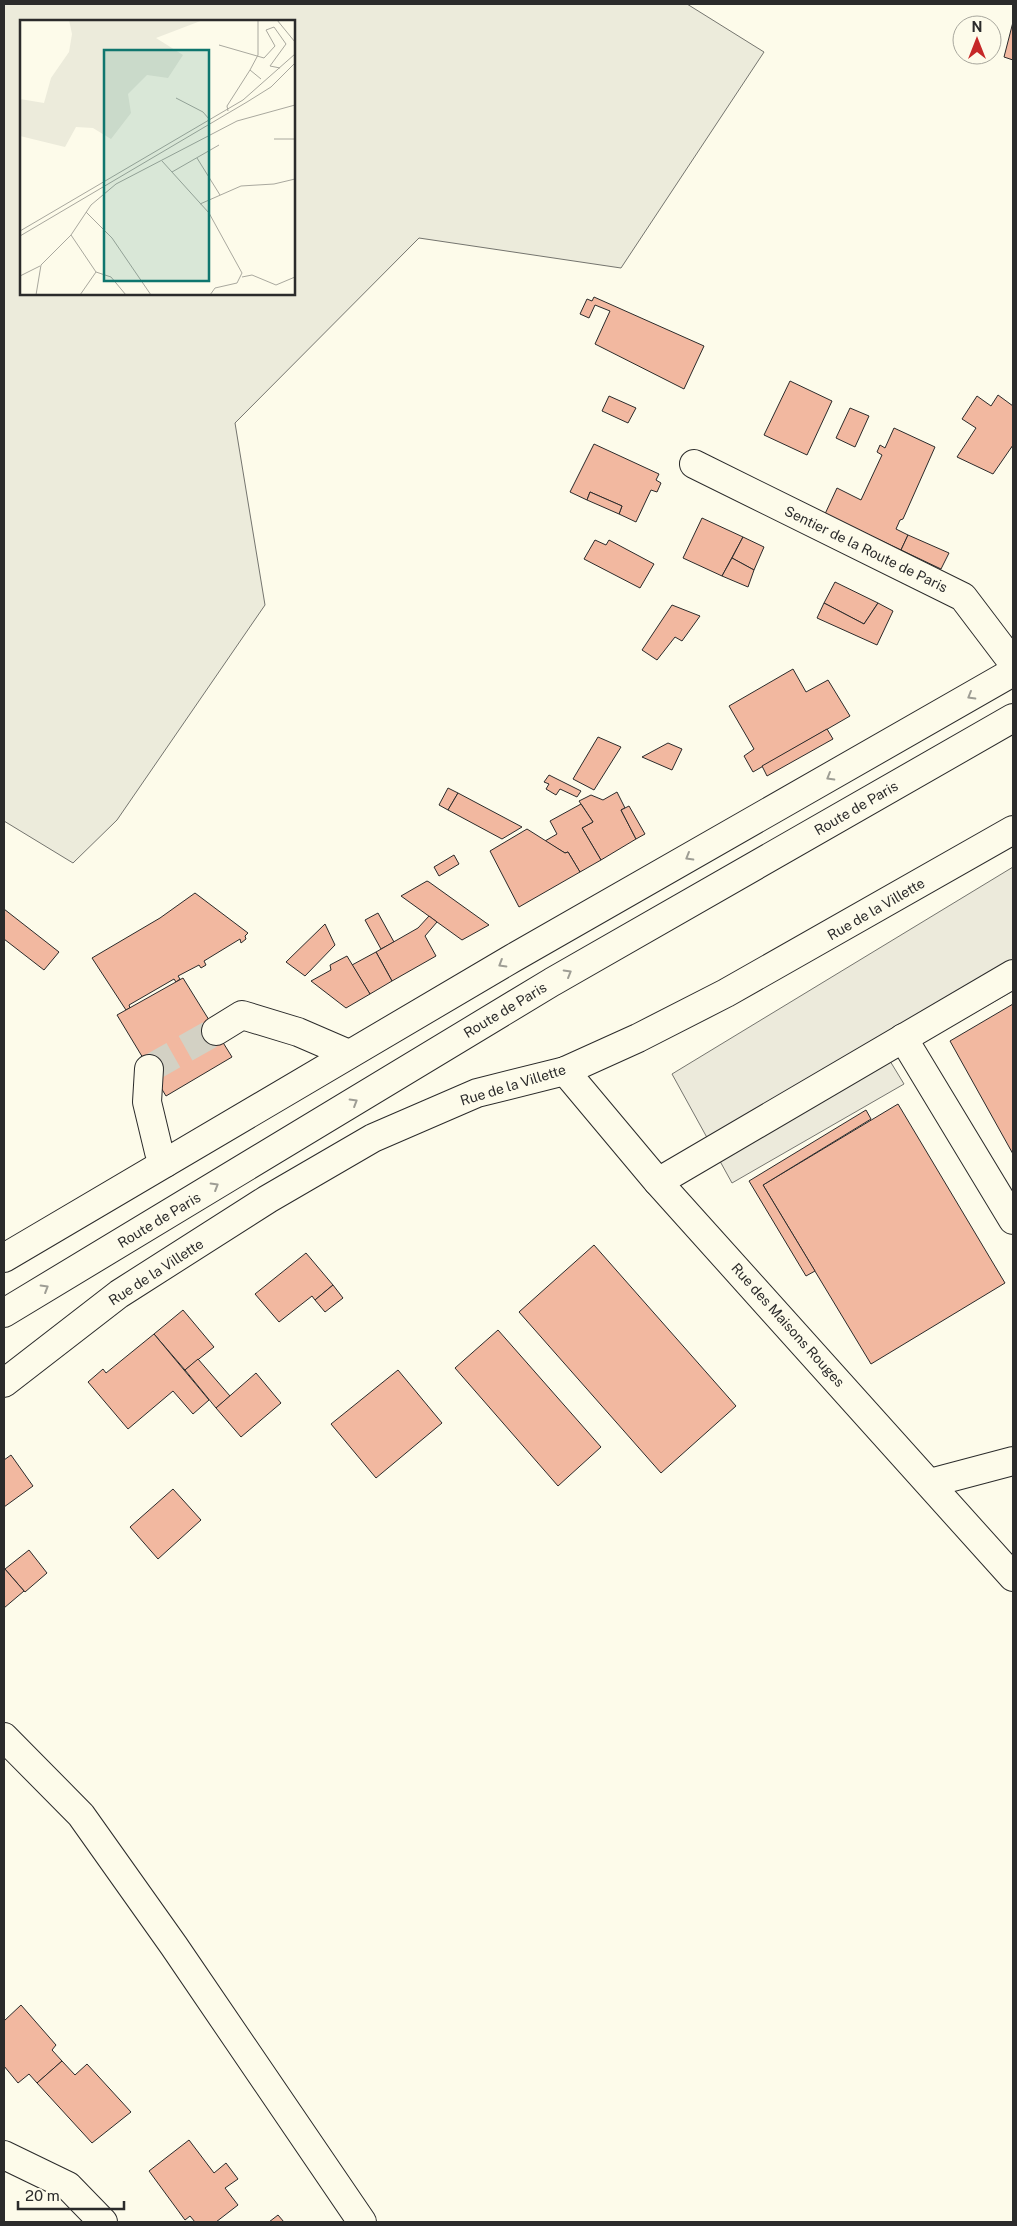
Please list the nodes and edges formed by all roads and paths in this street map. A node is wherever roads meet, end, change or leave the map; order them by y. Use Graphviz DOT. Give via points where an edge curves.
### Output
graph roads {
  1 [pos="694,464"];
  2 [pos="1013,663"];
  3 [pos="1013,672"];
  4 [pos="1013,718"];
  5 [pos="1013,830"];
  6 [pos="1013,974"];
  7 [pos="216,1031"];
  8 [pos="903,1038"];
  9 [pos="349,1054"];
  10 [pos="149,1069"];
  11 [pos="565,1071"];
  12 [pos="165,1163"];
  13 [pos="658,1182"];
  14 [pos="1013,1220"];
  15 [pos="4,1258"];
  16 [pos="4,1313"];
  17 [pos="4,1383"];
  18 [pos="1013,1460"];
  19 [pos="930,1483"];
  20 [pos="1013,1577"];
  21 [pos="4,1737"];
  22 [pos="4,2155"];
  23 [pos="103,2222"];
  24 [pos="362,2222"];
  1 -- 2 [label="street, Sentier de la Route de Paris" via="963,597"];
  3 -- 9 [label="street, one-way"];
  16 -- 4 [label="street, Route de Paris, one-way" via="552,982"];
  5 -- 11 [label="street, Rue de la Villette" via="726,994"];
  6 -- 8 [label="street"];
  7 -- 9 [label="street" via="242,1015 298,1032"];
  8 -- 13 [label="street"];
  8 -- 14 [label="street"];
  9 -- 12 [label="street"];
  10 -- 12 [label="street" via="147,1102 159,1152"];
  11 -- 13 [label="street, Rue des Maisons Rouges"];
  11 -- 17 [label="street, Rue de la Villette" via="477,1093 373,1138 268,1199 119,1294"];
  12 -- 15 [label="street"];
  13 -- 19 [label="street, Rue des Maisons Rouges"];
  18 -- 19 [label="street"];
  19 -- 20 [label="street, Rue des Maisons Rouges"];
  21 -- 24 [label="street" via="81,1815"];
  22 -- 23 [label="street" via="68,2186"];
}
